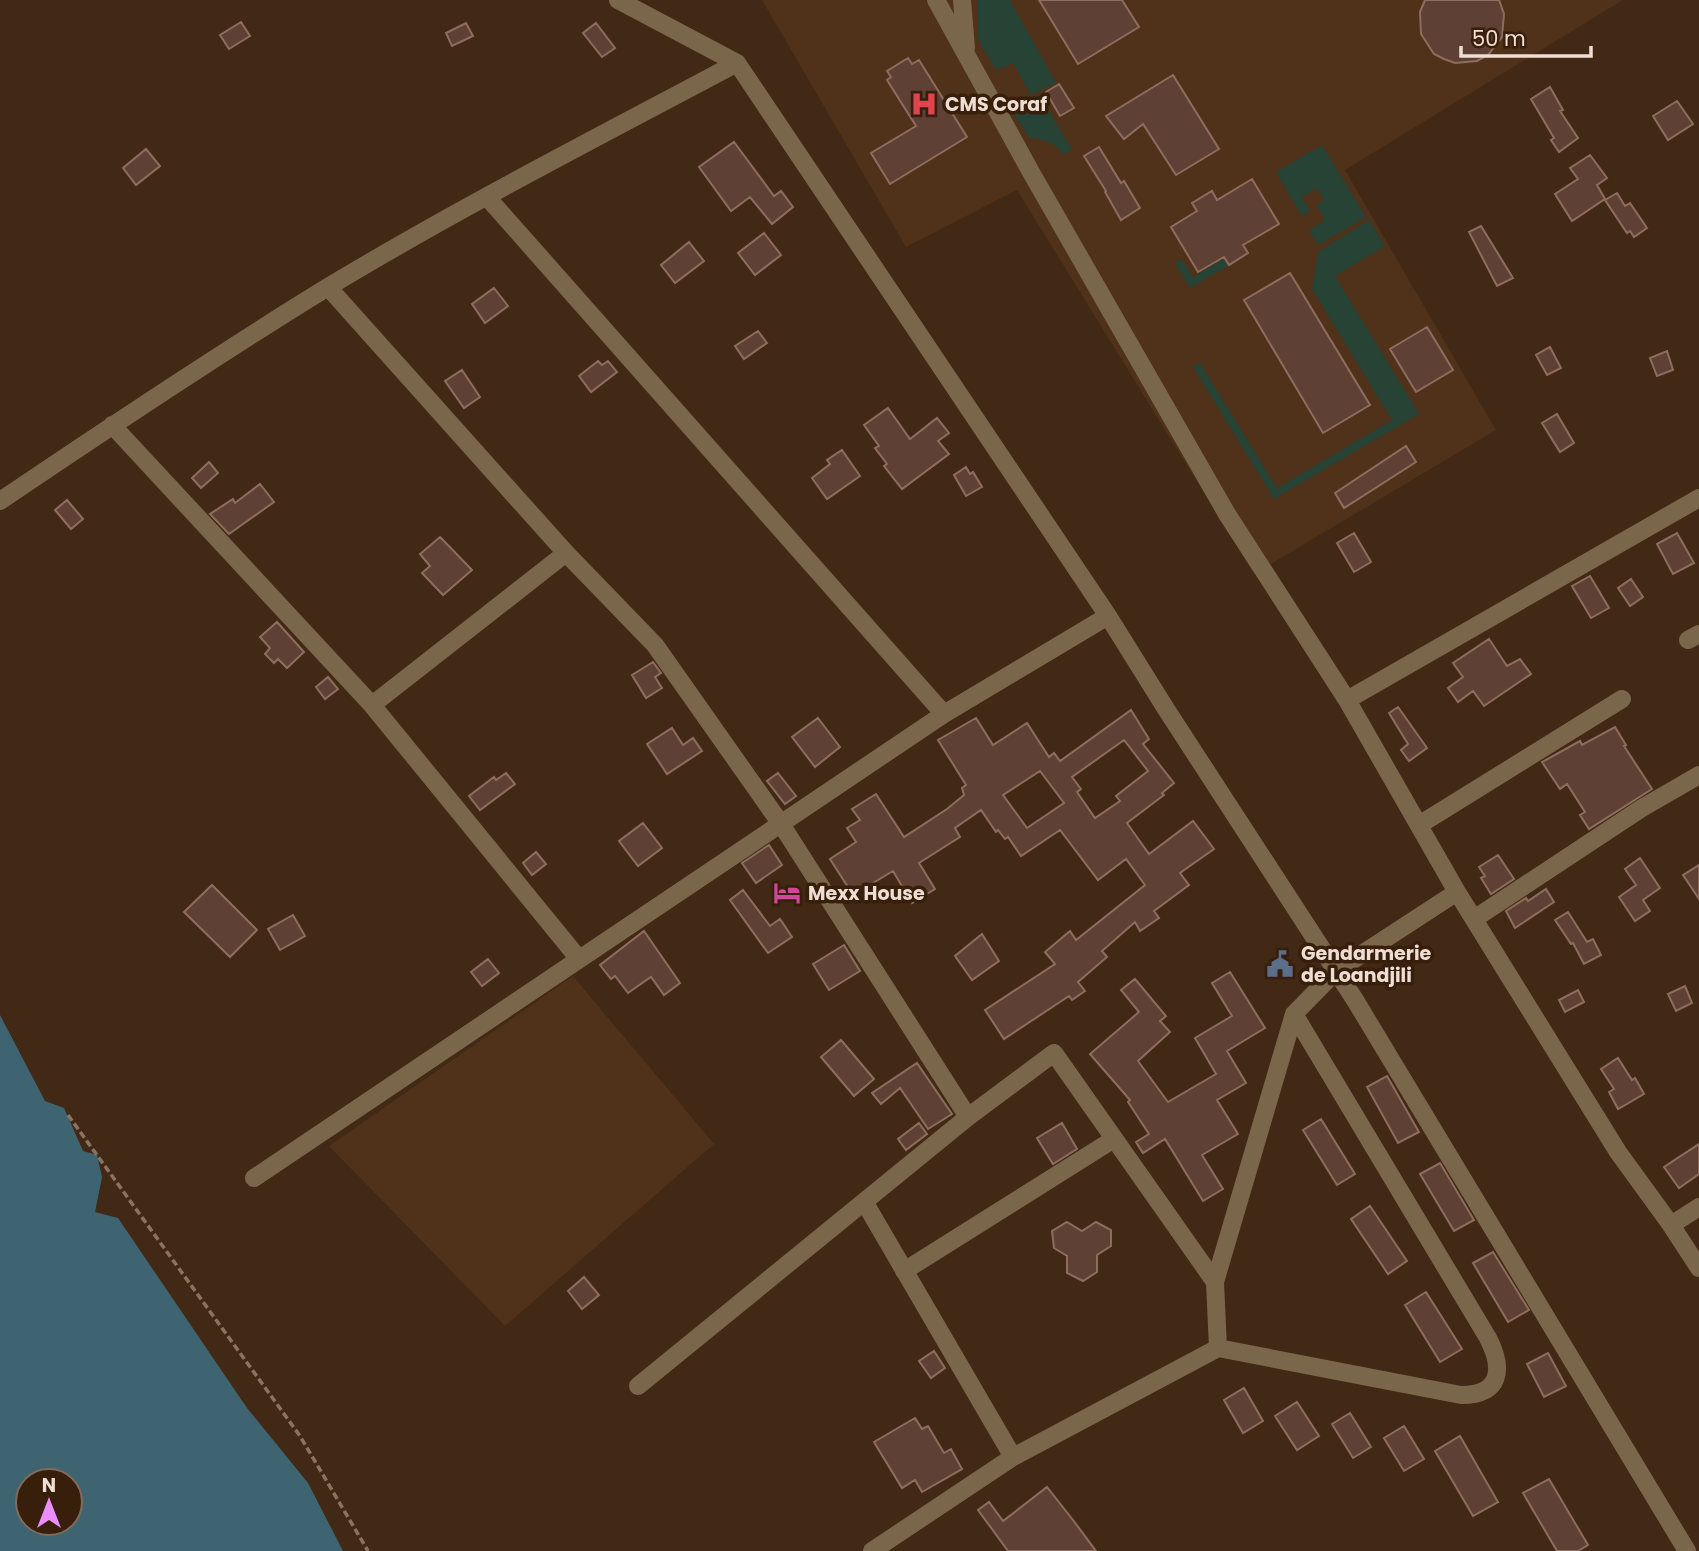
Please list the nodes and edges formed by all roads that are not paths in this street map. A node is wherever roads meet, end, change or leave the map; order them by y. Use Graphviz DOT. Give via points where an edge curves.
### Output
graph roads {
  1 [pos="618,0"];
  2 [pos="936,0"];
  3 [pos="962,0"];
  4 [pos="967,55"];
  5 [pos="737,64"];
  6 [pos="487,197"];
  7 [pos="328,287"];
  8 [pos="112,425"];
  9 [pos="1699,498"];
  10 [pos="0,501"];
  11 [pos="566,553"];
  12 [pos="1108,616"];
  13 [pos="1622,699"];
  14 [pos="1347,700"];
  15 [pos="372,705"];
  16 [pos="944,714"];
  17 [pos="1699,775"];
  18 [pos="781,824"];
  19 [pos="1419,825"];
  20 [pos="1457,892"];
  21 [pos="1474,919"];
  22 [pos="579,959"];
  23 [pos="1335,971"];
  24 [pos="1294,1014"];
  25 [pos="968,1117"];
  26 [pos="1114,1139"];
  27 [pos="254,1178"];
  28 [pos="865,1203"];
  29 [pos="1699,1207"];
  30 [pos="1671,1224"];
  31 [pos="1699,1268"];
  32 [pos="904,1271"];
  33 [pos="1215,1282"];
  34 [pos="1218,1348"];
  35 [pos="638,1386"];
  36 [pos="1013,1457"];
  37 [pos="872,1551"];
  38 [pos="1687,1551"];
  1 -- 5 [label="street"];
  2 -- 4 [label="street"];
  3 -- 4 [label="street"];
  4 -- 14 [label="street" via="1227,514"];
  5 -- 6 [label="street"];
  5 -- 12 [label="street"];
  6 -- 7 [label="street"];
  6 -- 16 [label="street"];
  7 -- 8 [label="street"];
  7 -- 11 [label="street"];
  8 -- 10 [label="street"];
  8 -- 15 [label="street"];
  9 -- 14 [label="street"];
  11 -- 15 [label="street"];
  11 -- 18 [label="street" via="655,645"];
  12 -- 16 [label="street"];
  12 -- 23 [label="street"];
  13 -- 19 [label="street"];
  14 -- 19 [label="street"];
  15 -- 22 [label="street"];
  16 -- 18 [label="street"];
  17 -- 21 [label="street"];
  18 -- 22 [label="street"];
  18 -- 25 [label="street"];
  19 -- 20 [label="street"];
  20 -- 21 [label="street"];
  20 -- 23 [label="street"];
  21 -- 30 [label="street" via="1618,1152"];
  22 -- 27 [label="street"];
  23 -- 24 [label="street"];
  23 -- 38 [label="street"];
  24 -- 33 [label="street"];
  24 -- 34 [label="street" via="1488,1338 1497,1355 1497,1370 1486,1391 1461,1395"];
  25 -- 26 [label="street" via="1054,1052"];
  25 -- 28 [label="street"];
  26 -- 32 [label="street"];
  26 -- 33 [label="street"];
  28 -- 32 [label="street"];
  28 -- 35 [label="street"];
  29 -- 30 [label="street"];
  30 -- 31 [label="street"];
  32 -- 36 [label="street"];
  33 -- 34 [label="street"];
  34 -- 36 [label="street"];
  36 -- 37 [label="street"];
}
